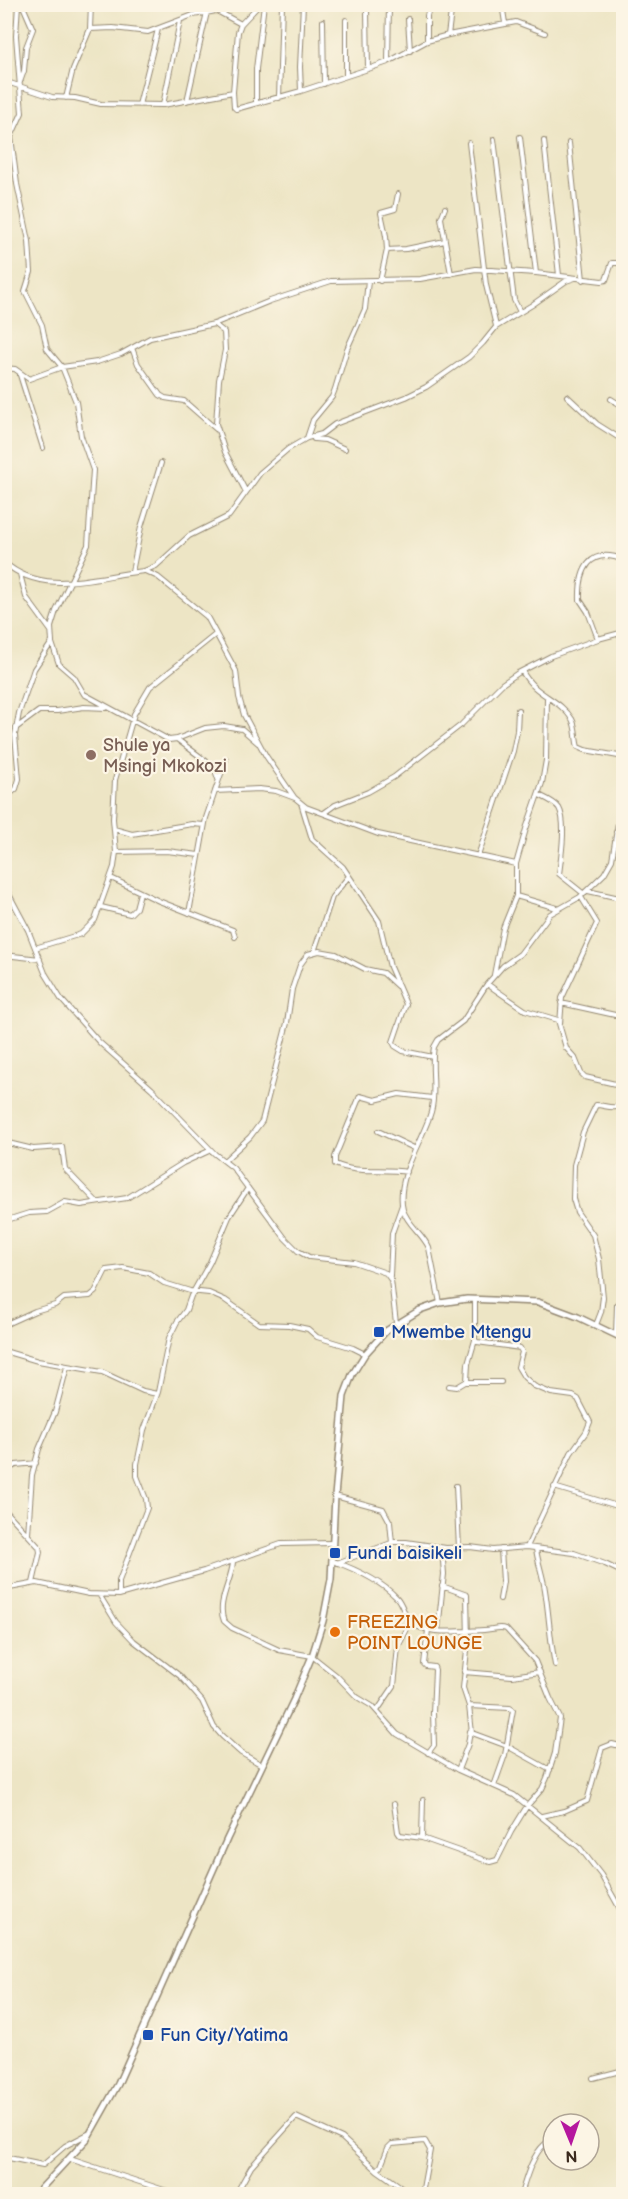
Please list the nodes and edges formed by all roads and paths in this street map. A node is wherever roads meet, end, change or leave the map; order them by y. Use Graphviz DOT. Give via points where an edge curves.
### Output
graph roads {
  1 [pos="28,4"];
  2 [pos="91,4"];
  3 [pos="262,4"];
  4 [pos="282,4"];
  5 [pos="303,4"];
  6 [pos="389,4"];
  7 [pos="430,4"];
  8 [pos="452,4"];
  9 [pos="502,4"];
  10 [pos="18,6"];
  11 [pos="367,10"];
  12 [pos="207,12"];
  13 [pos="4,15"];
  14 [pos="408,19"];
  15 [pos="346,20"];
  16 [pos="180,21"];
  17 [pos="323,21"];
  18 [pos="505,23"];
  19 [pos="241,24"];
  20 [pos="90,29"];
  21 [pos="158,29"];
  22 [pos="545,33"];
  23 [pos="448,35"];
  24 [pos="427,41"];
  25 [pos="410,51"];
  26 [pos="388,62"];
  27 [pos="368,69"];
  28 [pos="346,76"];
  29 [pos="4,81"];
  30 [pos="324,84"];
  31 [pos="20,85"];
  32 [pos="301,91"];
  33 [pos="233,92"];
  34 [pos="66,98"];
  35 [pos="279,98"];
  36 [pos="187,101"];
  37 [pos="255,103"];
  38 [pos="139,105"];
  39 [pos="163,105"];
  40 [pos="520,137"];
  41 [pos="494,139"];
  42 [pos="544,141"];
  43 [pos="470,142"];
  44 [pos="569,143"];
  45 [pos="398,194"];
  46 [pos="445,208"];
  47 [pos="445,241"];
  48 [pos="387,250"];
  49 [pos="624,263"];
  50 [pos="485,270"];
  51 [pos="511,271"];
  52 [pos="536,273"];
  53 [pos="451,274"];
  54 [pos="559,276"];
  55 [pos="575,278"];
  56 [pos="584,280"];
  57 [pos="368,281"];
  58 [pos="380,281"];
  59 [pos="520,312"];
  60 [pos="214,324"];
  61 [pos="496,327"];
  62 [pos="132,348"];
  63 [pos="62,367"];
  64 [pos="4,369"];
  65 [pos="20,374"];
  66 [pos="567,396"];
  67 [pos="611,399"];
  68 [pos="624,406"];
  69 [pos="217,429"];
  70 [pos="307,438"];
  71 [pos="624,441"];
  72 [pos="43,448"];
  73 [pos="345,449"];
  74 [pos="160,463"];
  75 [pos="246,492"];
  76 [pos="624,560"];
  77 [pos="4,562"];
  78 [pos="144,571"];
  79 [pos="132,572"];
  80 [pos="20,573"];
  81 [pos="69,583"];
  82 [pos="51,631"];
  83 [pos="624,632"];
  84 [pos="216,634"];
  85 [pos="598,639"];
  86 [pos="52,642"];
  87 [pos="522,671"];
  88 [pos="547,698"];
  89 [pos="107,708"];
  90 [pos="518,710"];
  91 [pos="131,721"];
  92 [pos="16,728"];
  93 [pos="177,739"];
  94 [pos="260,744"];
  95 [pos="624,757"];
  96 [pos="226,759"];
  97 [pos="218,779"];
  98 [pos="214,791"];
  99 [pos="539,795"];
  100 [pos="295,798"];
  101 [pos="4,799"];
  102 [pos="301,803"];
  103 [pos="624,803"];
  104 [pos="324,813"];
  105 [pos="204,825"];
  106 [pos="114,829"];
  107 [pos="616,832"];
  108 [pos="624,834"];
  109 [pos="116,852"];
  110 [pos="199,855"];
  111 [pos="478,856"];
  112 [pos="516,864"];
  113 [pos="349,876"];
  114 [pos="111,878"];
  115 [pos="4,885"];
  116 [pos="140,892"];
  117 [pos="584,894"];
  118 [pos="516,896"];
  119 [pos="624,899"];
  120 [pos="101,907"];
  121 [pos="558,908"];
  122 [pos="189,913"];
  123 [pos="235,937"];
  124 [pos="35,948"];
  125 [pos="314,952"];
  126 [pos="4,955"];
  127 [pos="40,959"];
  128 [pos="494,975"];
  129 [pos="487,984"];
  130 [pos="397,986"];
  131 [pos="561,1003"];
  132 [pos="624,1017"];
  133 [pos="560,1024"];
  134 [pos="433,1057"];
  135 [pos="624,1086"];
  136 [pos="432,1098"];
  137 [pos="624,1099"];
  138 [pos="378,1131"];
  139 [pos="4,1142"];
  140 [pos="414,1148"];
  141 [pos="211,1150"];
  142 [pos="224,1161"];
  143 [pos="407,1173"];
  144 [pos="248,1188"];
  145 [pos="98,1203"];
  146 [pos="402,1205"];
  147 [pos="4,1221"];
  148 [pos="390,1277"];
  149 [pos="194,1291"];
  150 [pos="624,1297"];
  151 [pos="476,1299"];
  152 [pos="440,1303"];
  153 [pos="396,1323"];
  154 [pos="4,1325"];
  155 [pos="596,1325"];
  156 [pos="616,1335"];
  157 [pos="624,1339"];
  158 [pos="475,1340"];
  159 [pos="4,1351"];
  160 [pos="365,1354"];
  161 [pos="67,1367"];
  162 [pos="466,1382"];
  163 [pos="501,1382"];
  164 [pos="449,1386"];
  165 [pos="157,1394"];
  166 [pos="36,1463"];
  167 [pos="4,1471"];
  168 [pos="456,1486"];
  169 [pos="555,1487"];
  170 [pos="335,1496"];
  171 [pos="624,1508"];
  172 [pos="4,1509"];
  173 [pos="28,1534"];
  174 [pos="334,1543"];
  175 [pos="392,1543"];
  176 [pos="527,1547"];
  177 [pos="442,1548"];
  178 [pos="459,1548"];
  179 [pos="501,1549"];
  180 [pos="536,1549"];
  181 [pos="233,1562"];
  182 [pos="335,1562"];
  183 [pos="624,1572"];
  184 [pos="33,1583"];
  185 [pos="442,1586"];
  186 [pos="4,1589"];
  187 [pos="100,1595"];
  188 [pos="119,1595"];
  189 [pos="500,1599"];
  190 [pos="410,1623"];
  191 [pos="428,1630"];
  192 [pos="438,1630"];
  193 [pos="468,1630"];
  194 [pos="312,1656"];
  195 [pos="555,1665"];
  196 [pos="464,1672"];
  197 [pos="540,1672"];
  198 [pos="469,1706"];
  199 [pos="377,1711"];
  200 [pos="471,1731"];
  201 [pos="507,1746"];
  202 [pos="624,1747"];
  203 [pos="428,1753"];
  204 [pos="262,1765"];
  205 [pos="458,1770"];
  206 [pos="550,1770"];
  207 [pos="494,1786"];
  208 [pos="423,1800"];
  209 [pos="394,1804"];
  210 [pos="527,1806"];
  211 [pos="542,1816"];
  212 [pos="422,1838"];
  213 [pos="624,1916"];
  214 [pos="624,2070"];
  215 [pos="593,2078"];
  216 [pos="89,2134"];
  217 [pos="541,2149"];
  218 [pos="4,2157"];
  219 [pos="70,2158"];
  220 [pos="378,2170"];
  221 [pos="395,2184"];
  222 [pos="36,2194"];
  223 [pos="176,2194"];
  224 [pos="236,2194"];
  225 [pos="403,2194"];
  226 [pos="411,2194"];
  227 [pos="422,2194"];
  228 [pos="521,2194"];
  1 -- 10 [label="street"];
  2 -- 20 [label="street"];
  3 -- 19 [label="street"];
  3 -- 37 [label="street"];
  4 -- 35 [label="street"];
  5 -- 32 [label="street"];
  6 -- 26 [label="street"];
  7 -- 24 [label="street"];
  8 -- 23 [label="street"];
  9 -- 18 [label="street"];
  10 -- 13 [label="street"];
  10 -- 31 [label="street" via="15,36"];
  10 -- 31 [label="street" via="33,29"];
  11 -- 27 [label="street"];
  12 -- 16 [label="street"];
  12 -- 19 [label="street" via="219,12"];
  12 -- 36 [label="street"];
  14 -- 25 [label="street"];
  15 -- 28 [label="street"];
  16 -- 21 [label="street"];
  16 -- 39 [label="street"];
  17 -- 30 [label="street"];
  18 -- 22 [label="street" via="519,22"];
  18 -- 23 [label="street"];
  19 -- 33 [label="street"];
  20 -- 21 [label="street"];
  20 -- 34 [label="street"];
  21 -- 38 [label="street"];
  23 -- 24 [label="street"];
  24 -- 25 [label="street"];
  25 -- 26 [label="street"];
  26 -- 27 [label="street"];
  27 -- 28 [label="street"];
  28 -- 30 [label="street"];
  29 -- 31 [label="street"];
  30 -- 32 [label="street"];
  31 -- 34 [label="street" via="43,95"];
  31 -- 63 [label="street" via="22,117 11,139 29,241 31,272 25,291 42,325 49,353"];
  32 -- 35 [label="street"];
  33 -- 36 [label="street"];
  33 -- 37 [label="street" via="235,109"];
  34 -- 38 [label="street" via="96,104"];
  35 -- 37 [label="street"];
  36 -- 39 [label="street"];
  38 -- 39 [label="street"];
  40 -- 52 [label="street"];
  41 -- 51 [label="street"];
  42 -- 54 [label="street"];
  43 -- 50 [label="street"];
  44 -- 56 [label="street"];
  45 -- 48 [label="street" via="394,209 381,213"];
  46 -- 47 [label="street" via="441,217"];
  47 -- 48 [label="street"];
  47 -- 53 [label="street"];
  48 -- 58 [label="street"];
  49 -- 56 [label="street" via="612,263 602,281"];
  50 -- 51 [label="street"];
  50 -- 53 [label="street"];
  50 -- 61 [label="street"];
  51 -- 52 [label="street"];
  51 -- 59 [label="street" via="514,300"];
  52 -- 54 [label="street"];
  53 -- 58 [label="street"];
  54 -- 55 [label="street"];
  55 -- 56 [label="street"];
  55 -- 59 [label="street"];
  57 -- 58 [label="street"];
  57 -- 60 [label="street" via="321,284"];
  57 -- 70 [label="street" via="365,309 332,397 313,420"];
  59 -- 61 [label="street"];
  60 -- 62 [label="street" via="150,338"];
  60 -- 69 [label="street" via="224,332 225,344"];
  61 -- 70 [label="street" via="469,357 426,387"];
  62 -- 63 [label="street" via="98,362"];
  62 -- 69 [label="street" via="138,364 160,395 183,400"];
  63 -- 65 [label="street" via="29,379"];
  63 -- 81 [label="street" via="76,402 81,436 93,470 89,540"];
  64 -- 65 [label="street" via="15,369"];
  65 -- 72 [label="street"];
  66 -- 71 [label="street" via="597,424"];
  67 -- 68 [label="street"];
  69 -- 75 [label="street"];
  70 -- 73 [label="street"];
  70 -- 75 [label="street" via="275,459"];
  74 -- 79 [label="street"];
  75 -- 78 [label="street" via="229,516 189,536 156,566"];
  76 -- 85 [label="street" via="604,554 583,570 579,600"];
  77 -- 80 [label="street"];
  78 -- 79 [label="street"];
  78 -- 84 [label="street" via="201,611"];
  79 -- 81 [label="street"];
  80 -- 81 [label="street"];
  80 -- 82 [label="street" via="26,597"];
  81 -- 82 [label="street"];
  82 -- 86 [label="street"];
  83 -- 85 [label="street"];
  84 -- 91 [label="street" via="150,687"];
  84 -- 94 [label="street" via="236,671 240,703"];
  85 -- 87 [label="street"];
  86 -- 89 [label="street" via="59,664 74,677 84,694"];
  86 -- 92 [label="street" via="34,669"];
  87 -- 88 [label="street" via="530,685"];
  87 -- 104 [label="street" via="394,777"];
  88 -- 95 [label="street" via="563,708 572,720 578,747"];
  88 -- 99 [label="street" via="546,760"];
  89 -- 91 [label="street"];
  89 -- 92 [label="street" via="36,712"];
  90 -- 111 [label="street" via="513,751"];
  91 -- 93 [label="street" via="169,740"];
  91 -- 106 [label="street" via="115,780"];
  92 -- 101 [label="street" via="19,779 16,789"];
  93 -- 94 [label="street" via="205,728 224,726 242,729"];
  93 -- 97 [label="street" via="214,767"];
  94 -- 100 [label="street"];
  96 -- 97 [label="street"];
  97 -- 98 [label="street"];
  98 -- 100 [label="street" via="270,789"];
  98 -- 105 [label="street"];
  99 -- 112 [label="street"];
  99 -- 117 [label="street" via="560,810 563,855 559,874"];
  100 -- 102 [label="street"];
  102 -- 104 [label="street"];
  102 -- 113 [label="street" via="312,839"];
  103 -- 107 [label="street"];
  104 -- 111 [label="street" via="378,834"];
  105 -- 106 [label="street" via="132,834"];
  105 -- 110 [label="street"];
  106 -- 109 [label="street"];
  107 -- 108 [label="street"];
  107 -- 117 [label="street" via="610,864"];
  109 -- 110 [label="street"];
  109 -- 114 [label="street"];
  110 -- 122 [label="street"];
  111 -- 112 [label="street"];
  112 -- 118 [label="street"];
  113 -- 125 [label="street" via="332,897"];
  113 -- 130 [label="street" via="379,921"];
  114 -- 116 [label="street"];
  114 -- 120 [label="street"];
  115 -- 124 [label="street"];
  116 -- 120 [label="street" via="130,914"];
  116 -- 122 [label="street"];
  117 -- 119 [label="street"];
  117 -- 121 [label="street"];
  117 -- 131 [label="street" via="596,926"];
  118 -- 121 [label="street"];
  118 -- 128 [label="street" via="503,928"];
  120 -- 124 [label="street" via="81,934"];
  121 -- 128 [label="street" via="520,954"];
  122 -- 123 [label="street" via="233,930"];
  124 -- 127 [label="street"];
  125 -- 130 [label="street" via="336,954 365,969 382,972"];
  125 -- 142 [label="street" via="300,965 292,989 262,1121"];
  126 -- 127 [label="street"];
  127 -- 141 [label="street" via="56,991 85,1027"];
  128 -- 129 [label="street"];
  129 -- 133 [label="street" via="518,1006 554,1018"];
  129 -- 134 [label="street" via="463,1021 438,1040"];
  130 -- 134 [label="street" via="406,1006 395,1046"];
  131 -- 132 [label="street"];
  131 -- 133 [label="street"];
  133 -- 135 [label="street" via="564,1044 582,1075"];
  134 -- 136 [label="street"];
  136 -- 140 [label="street" via="430,1114"];
  136 -- 143 [label="street" via="399,1094 377,1100 361,1095 334,1162 349,1169"];
  137 -- 155 [label="street" via="615,1108 596,1105 583,1132 574,1166 573,1202 593,1235 599,1259 603,1297"];
  138 -- 140 [label="street"];
  139 -- 145 [label="street" via="33,1149 62,1147 65,1169"];
  140 -- 143 [label="street"];
  141 -- 142 [label="street"];
  141 -- 145 [label="street" via="132,1195"];
  142 -- 144 [label="street"];
  143 -- 146 [label="street"];
  144 -- 148 [label="street" via="280,1232 302,1254 354,1262"];
  144 -- 149 [label="street" via="229,1217"];
  145 -- 147 [label="street" via="65,1202 47,1212"];
  146 -- 148 [label="street" via="392,1233"];
  146 -- 152 [label="street" via="429,1248"];
  148 -- 153 [label="street"];
  149 -- 154 [label="street" via="164,1283 149,1273 112,1268 105,1272 90,1296 64,1298"];
  149 -- 160 [label="street" via="225,1300 259,1324 308,1329 317,1337"];
  149 -- 165 [label="street" via="169,1338"];
  150 -- 156 [label="street" via="617,1305"];
  151 -- 152 [label="main road"];
  151 -- 155 [label="main road" via="538,1302"];
  151 -- 158 [label="street"];
  152 -- 153 [label="main road"];
  153 -- 160 [label="main road"];
  155 -- 156 [label="main road"];
  156 -- 157 [label="main road"];
  158 -- 162 [label="street"];
  158 -- 169 [label="street" via="520,1348 518,1369 530,1383 578,1399 590,1422"];
  159 -- 161 [label="street"];
  160 -- 170 [label="main road" via="344,1396"];
  161 -- 165 [label="street" via="102,1372"];
  161 -- 166 [label="street"];
  162 -- 163 [label="street"];
  162 -- 164 [label="street" via="458,1387"];
  165 -- 188 [label="street" via="137,1464 147,1508 119,1581"];
  166 -- 167 [label="street"];
  166 -- 173 [label="street"];
  168 -- 178 [label="street"];
  169 -- 171 [label="street"];
  169 -- 176 [label="street"];
  170 -- 174 [label="main road"];
  170 -- 175 [label="street" via="383,1509 390,1522"];
  172 -- 173 [label="street"];
  173 -- 184 [label="street" via="40,1552"];
  174 -- 181 [label="street" via="281,1544"];
  174 -- 182 [label="main road"];
  175 -- 177 [label="street"];
  175 -- 182 [label="street"];
  176 -- 179 [label="street"];
  176 -- 180 [label="street"];
  177 -- 178 [label="street"];
  177 -- 185 [label="street"];
  178 -- 179 [label="street"];
  179 -- 189 [label="street"];
  180 -- 183 [label="street" via="574,1553"];
  180 -- 195 [label="street"];
  181 -- 188 [label="street"];
  181 -- 194 [label="street" via="221,1609 224,1621 279,1650"];
  182 -- 190 [label="street" via="388,1588"];
  182 -- 194 [label="main road"];
  184 -- 186 [label="street"];
  184 -- 187 [label="street"];
  185 -- 192 [label="street"];
  185 -- 193 [label="street" via="467,1595"];
  187 -- 188 [label="street"];
  187 -- 204 [label="street" via="128,1635 180,1676 202,1701 222,1736 240,1753"];
  190 -- 191 [label="street"];
  190 -- 199 [label="street" via="398,1647 394,1686"];
  191 -- 192 [label="street"];
  191 -- 203 [label="street" via="424,1662 435,1670 434,1745"];
  192 -- 193 [label="street"];
  193 -- 196 [label="street"];
  193 -- 197 [label="street" via="504,1627 535,1660"];
  194 -- 199 [label="street"];
  194 -- 204 [label="main road"];
  196 -- 197 [label="street" via="512,1676"];
  196 -- 198 [label="street" via="463,1688"];
  197 -- 206 [label="street" via="560,1715"];
  198 -- 200 [label="street"];
  198 -- 201 [label="street" via="512,1709"];
  199 -- 203 [label="street" via="397,1734"];
  200 -- 201 [label="street"];
  200 -- 205 [label="street"];
  201 -- 206 [label="street"];
  201 -- 207 [label="street"];
  202 -- 211 [label="street" via="603,1747 585,1803"];
  203 -- 205 [label="street"];
  204 -- 216 [label="main road" via="118,2084"];
  205 -- 207 [label="street"];
  206 -- 210 [label="street" via="543,1789"];
  207 -- 210 [label="street"];
  208 -- 212 [label="street"];
  209 -- 212 [label="street" via="398,1834"];
  210 -- 211 [label="street"];
  210 -- 212 [label="street" via="494,1861"];
  211 -- 213 [label="street" via="580,1848"];
  214 -- 215 [label="street"];
  216 -- 218 [label="street" via="65,2146 43,2165"];
  216 -- 219 [label="main road"];
  217 -- 228 [label="street"];
  219 -- 222 [label="main road"];
  219 -- 223 [label="street"];
  220 -- 221 [label="street"];
  220 -- 224 [label="street" via="342,2138 296,2117 251,2167"];
  220 -- 227 [label="street" via="392,2144 425,2141 429,2150"];
  221 -- 225 [label="street"];
  221 -- 226 [label="street"];
}
